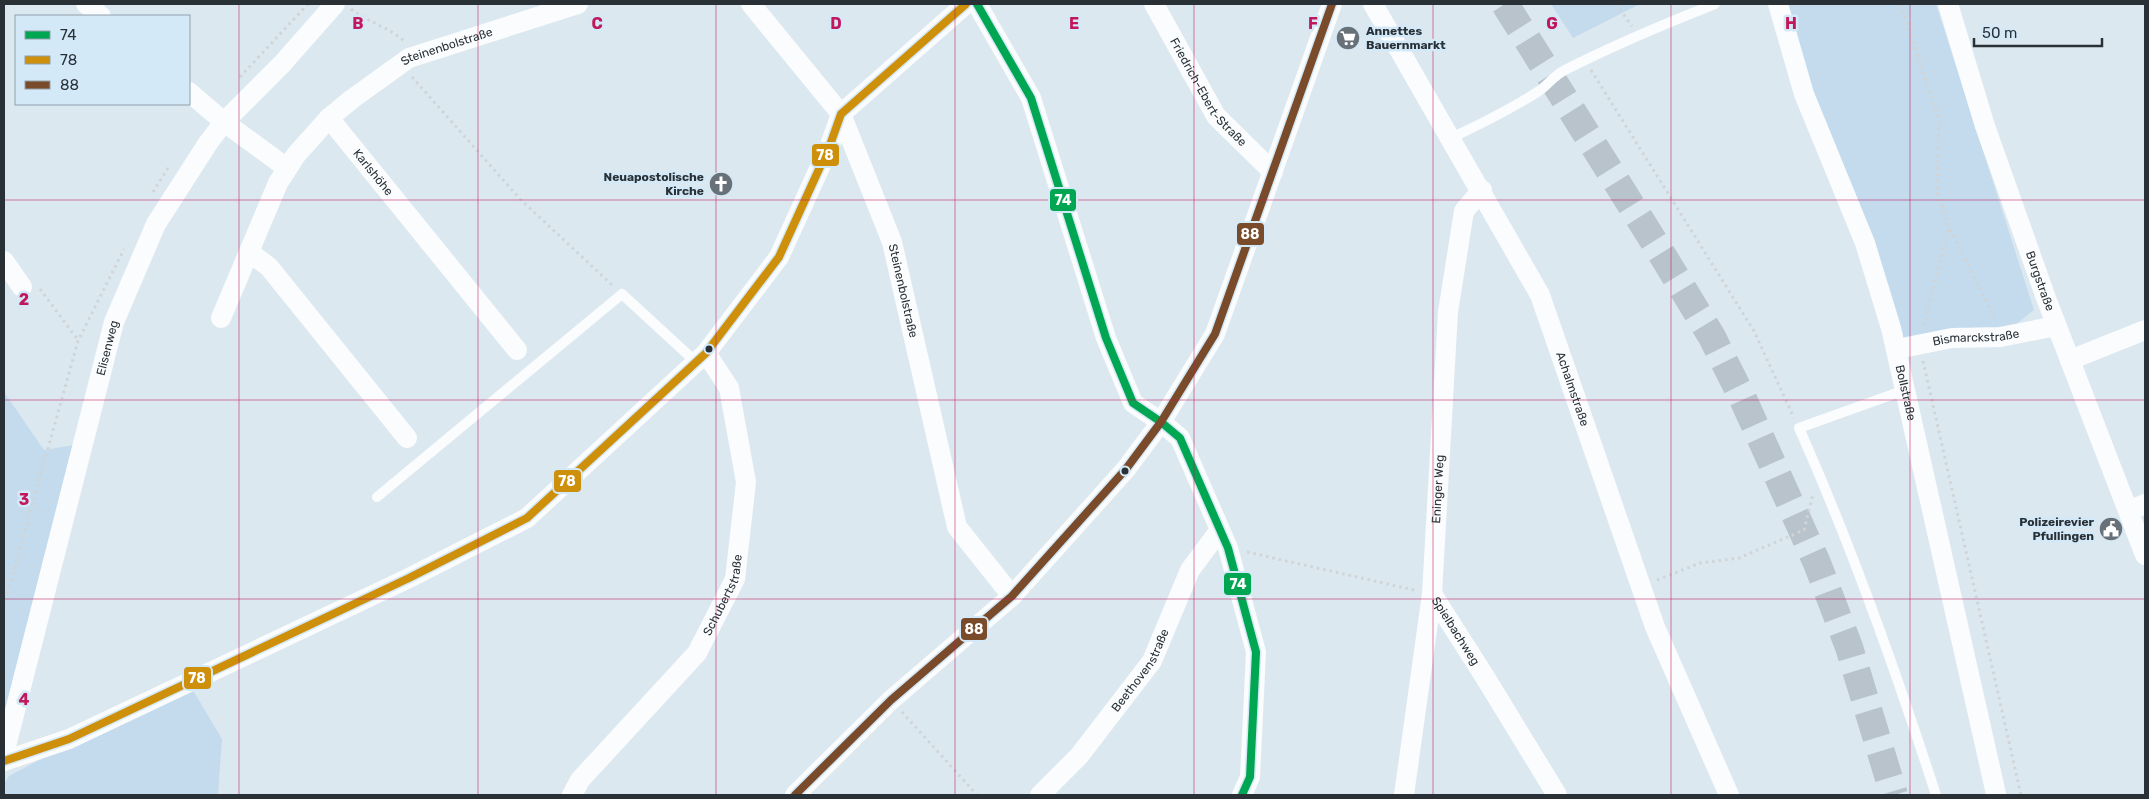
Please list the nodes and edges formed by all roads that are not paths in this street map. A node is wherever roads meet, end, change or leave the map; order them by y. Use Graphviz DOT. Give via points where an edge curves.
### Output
graph roads {
  1 [pos="86,4"];
  2 [pos="335,4"];
  3 [pos="578,4"];
  4 [pos="750,4"];
  5 [pos="966,4"];
  6 [pos="977,4"];
  7 [pos="1154,4"];
  8 [pos="1332,4"];
  9 [pos="1373,4"];
  10 [pos="1715,4"];
  11 [pos="1778,4"];
  12 [pos="1948,4"];
  13 [pos="100,15"];
  14 [pos="190,93"];
  15 [pos="841,114"];
  16 [pos="329,118"];
  17 [pos="224,122"];
  18 [pos="1451,138"];
  19 [pos="287,168"];
  20 [pos="1273,172"];
  21 [pos="1482,190"];
  22 [pos="249,252"];
  23 [pos="4,261"];
  24 [pos="22,287"];
  25 [pos="222,318"];
  26 [pos="2056,326"];
  27 [pos="2145,330"];
  28 [pos="1897,349"];
  29 [pos="518,350"];
  30 [pos="701,358"];
  31 [pos="2070,360"];
  32 [pos="1906,390"];
  33 [pos="1161,422"];
  34 [pos="407,438"];
  35 [pos="377,497"];
  36 [pos="2137,507"];
  37 [pos="1223,539"];
  38 [pos="2145,555"];
  39 [pos="1432,594"];
  40 [pos="1012,596"];
  41 [pos="4,754"];
  42 [pos="4,761"];
  43 [pos="572,795"];
  44 [pos="795,795"];
  45 [pos="1040,795"];
  46 [pos="1242,795"];
  47 [pos="1404,795"];
  48 [pos="1557,795"];
  49 [pos="1729,795"];
  50 [pos="1936,795"];
  51 [pos="1995,795"];
  1 -- 13 [label="street"];
  2 -- 17 [label="street, Elisenweg" via="282,64"];
  3 -- 16 [label="street, Steinenbolstraße" via="409,58"];
  4 -- 15 [label="street, Steinenbolstraße"];
  5 -- 15 [label="street"];
  6 -- 33 [label="street" via="1031,98 1106,338 1133,403"];
  7 -- 20 [label="street, Friedrich-Ebert-Straße" via="1216,116"];
  8 -- 20 [label="street"];
  9 -- 18 [label="street, Achalmstraße"];
  10 -- 18 [label="lane" via="1638,34 1586,60 1552,78 1541,90 1492,119"];
  11 -- 28 [label="street, Bollstraße" via="1804,94 1865,243"];
  12 -- 26 [label="street, Burgstraße" via="1985,126"];
  14 -- 17 [label="street"];
  15 -- 30 [label="street" via="779,257"];
  15 -- 40 [label="street, Steinenbolstraße" via="892,242 957,526"];
  16 -- 19 [label="street"];
  16 -- 29 [label="street, Karlshöhe"];
  17 -- 19 [label="street"];
  17 -- 41 [label="street, Elisenweg" via="156,224 114,322"];
  18 -- 21 [label="street, Achalmstraße"];
  19 -- 22 [label="street"];
  20 -- 33 [label="street" via="1216,334"];
  21 -- 39 [label="street, Eninger Weg" via="1464,211 1448,312"];
  21 -- 49 [label="street, Achalmstraße" via="1540,295 1655,627"];
  22 -- 25 [label="street"];
  22 -- 34 [label="street" via="269,267"];
  23 -- 24 [label="street"];
  26 -- 28 [label="street, Bismarckstraße" via="2000,337 1963,337"];
  26 -- 31 [label="street, Burgstraße"];
  27 -- 31 [label="street"];
  28 -- 32 [label="street, Bollstraße"];
  30 -- 35 [label="lane" via="622,294"];
  30 -- 42 [label="street" via="527,518 77,735"];
  30 -- 43 [label="street, Schubertstraße" via="712,358 729,388 746,482 736,579 697,653 580,780"];
  31 -- 36 [label="street, Burgstraße"];
  32 -- 50 [label="lane" via="1799,428 1885,641"];
  32 -- 51 [label="street, Bollstraße"];
  33 -- 37 [label="street" via="1180,438"];
  33 -- 40 [label="street" via="1126,470"];
  36 -- 38 [label="street, Burgstraße"];
  37 -- 45 [label="street, Beethovenstraße" via="1190,570 1152,661 1080,756"];
  37 -- 46 [label="street" via="1256,652 1250,778"];
  39 -- 47 [label="street, Eninger Weg"];
  39 -- 48 [label="street, Spielbachweg"];
  40 -- 44 [label="street" via="891,700"];
}
